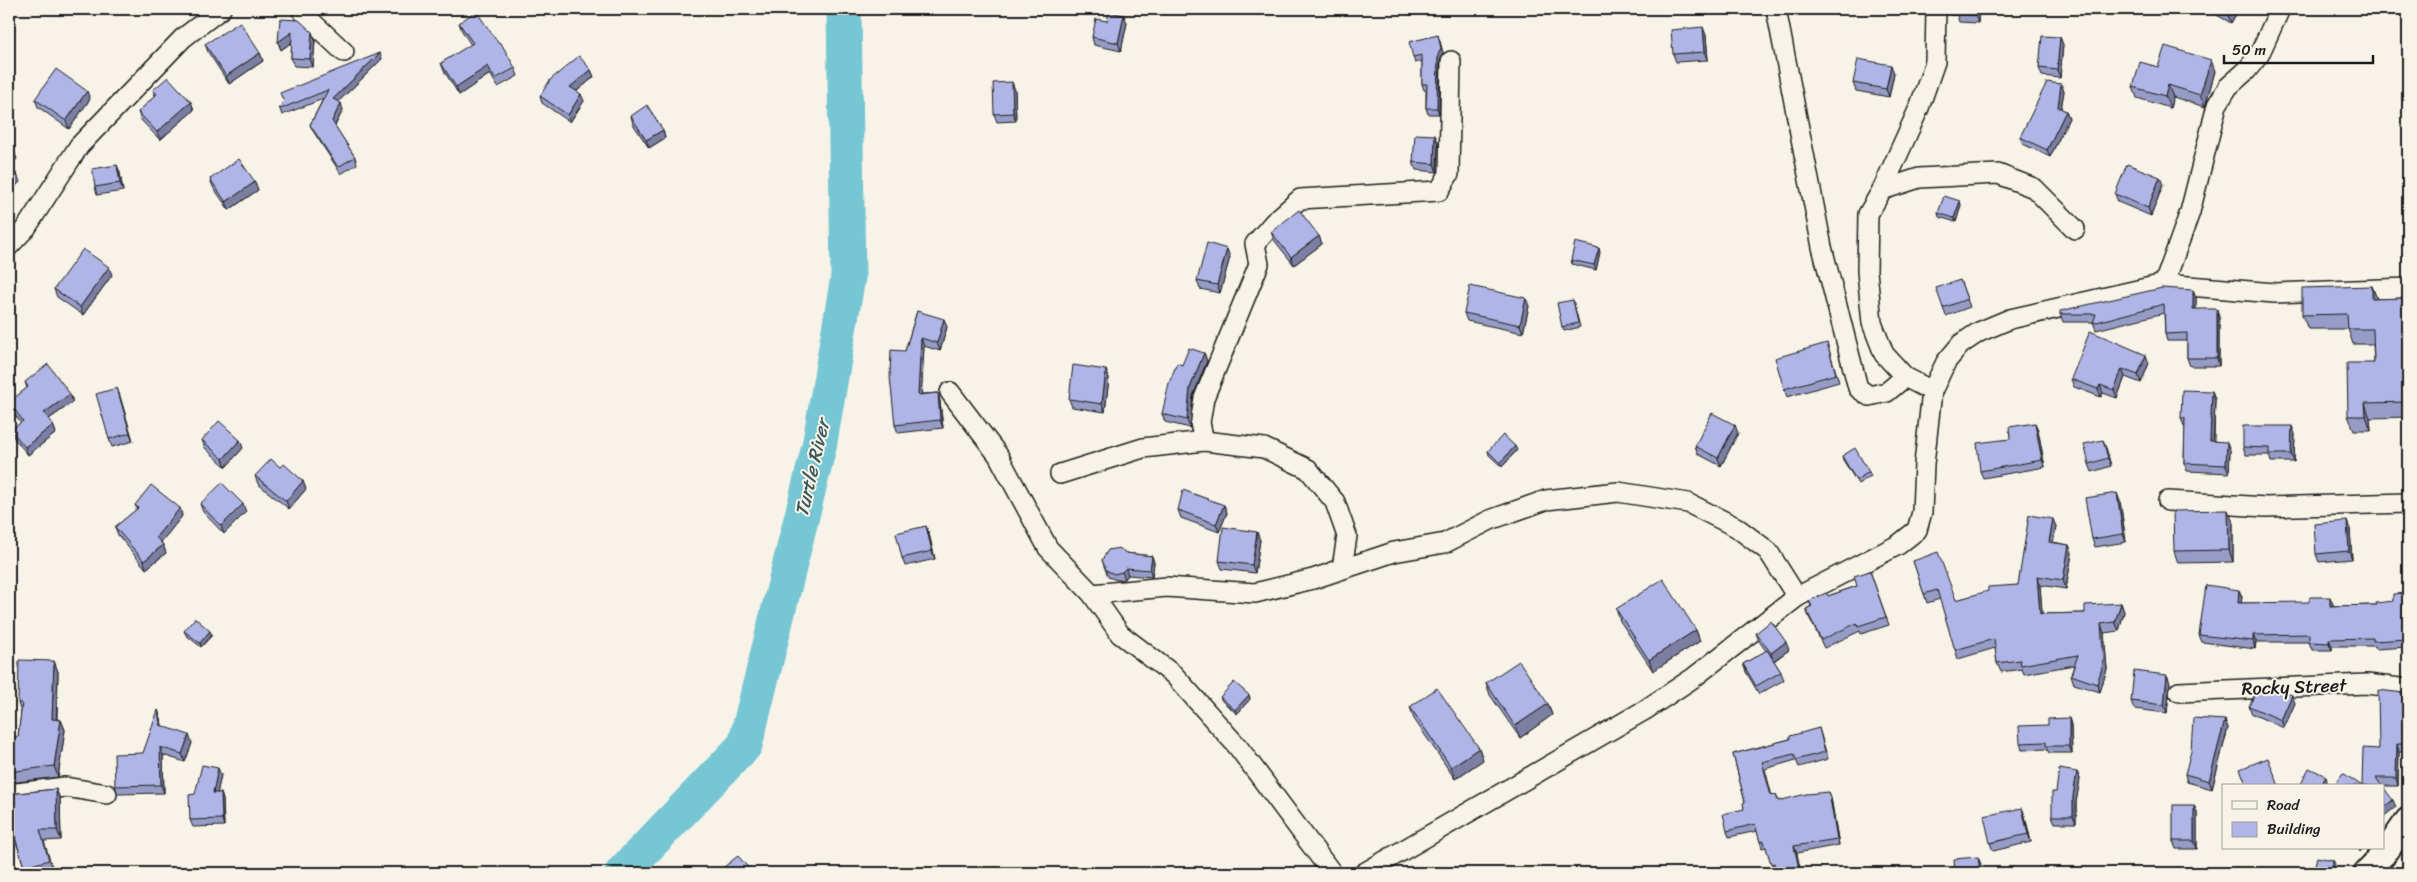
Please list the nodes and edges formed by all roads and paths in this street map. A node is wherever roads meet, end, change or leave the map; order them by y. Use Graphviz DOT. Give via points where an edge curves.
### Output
graph roads {
  1 [pos="221,9"];
  2 [pos="301,9"];
  3 [pos="1776,9"];
  4 [pos="1936,9"];
  5 [pos="2280,9"];
  6 [pos="344,52"];
  7 [pos="1451,61"];
  8 [pos="1882,190"];
  9 [pos="2076,229"];
  10 [pos="9,246"];
  11 [pos="2164,284"];
  12 [pos="2408,288"];
  13 [pos="1904,377"];
  14 [pos="1932,391"];
  15 [pos="950,392"];
  16 [pos="1204,441"];
  17 [pos="1060,474"];
  18 [pos="2168,501"];
  19 [pos="2408,503"];
  20 [pos="1313,579"];
  21 [pos="1092,594"];
  22 [pos="1797,597"];
  23 [pos="2408,688"];
  24 [pos="2179,692"];
  25 [pos="9,794"];
  26 [pos="107,794"];
  27 [pos="2408,820"];
  28 [pos="1332,873"];
  29 [pos="1364,873"];
  30 [pos="2366,873"];
  1 -- 10 [label="street" via="183,38 79,146 26,228"];
  2 -- 6 [label="street"];
  3 -- 13 [label="street" via="1822,246 1858,388 1869,396 1887,392"];
  4 -- 8 [label="street" via="1935,62 1919,108"];
  5 -- 11 [label="street" via="2259,55 2228,86 2217,105 2190,212"];
  7 -- 16 [label="street" via="1449,174 1439,191 1300,199 1255,244 1258,264 1204,398 1200,423"];
  8 -- 9 [label="street" via="1919,178 1998,174 2034,188"];
  8 -- 13 [label="street" via="1868,214 1867,271 1872,323 1884,354"];
  11 -- 12 [label="street" via="2275,292"];
  11 -- 14 [label="street" via="2010,320 1979,332 1961,344 1946,362"];
  13 -- 14 [label="street"];
  14 -- 22 [label="street" via="1922,512 1917,530 1898,546"];
  15 -- 21 [label="street" via="998,455 1048,548"];
  16 -- 17 [label="street" via="1143,448"];
  16 -- 20 [label="street" via="1264,448 1308,469 1335,502 1347,536 1342,568"];
  18 -- 19 [label="street" via="2266,507"];
  20 -- 21 [label="street" via="1255,593 1166,587"];
  20 -- 22 [label="street" via="1394,552 1445,543 1490,520 1546,500 1618,492 1688,503 1736,527 1768,551"];
  21 -- 28 [label="street" via="1120,634 1174,675 1238,747"];
  22 -- 29 [label="street" via="1693,678 1645,710"];
  23 -- 24 [label="street, Rocky Street" via="2358,684"];
  25 -- 26 [label="street" via="65,787"];
  27 -- 30 [label="street"];
}
